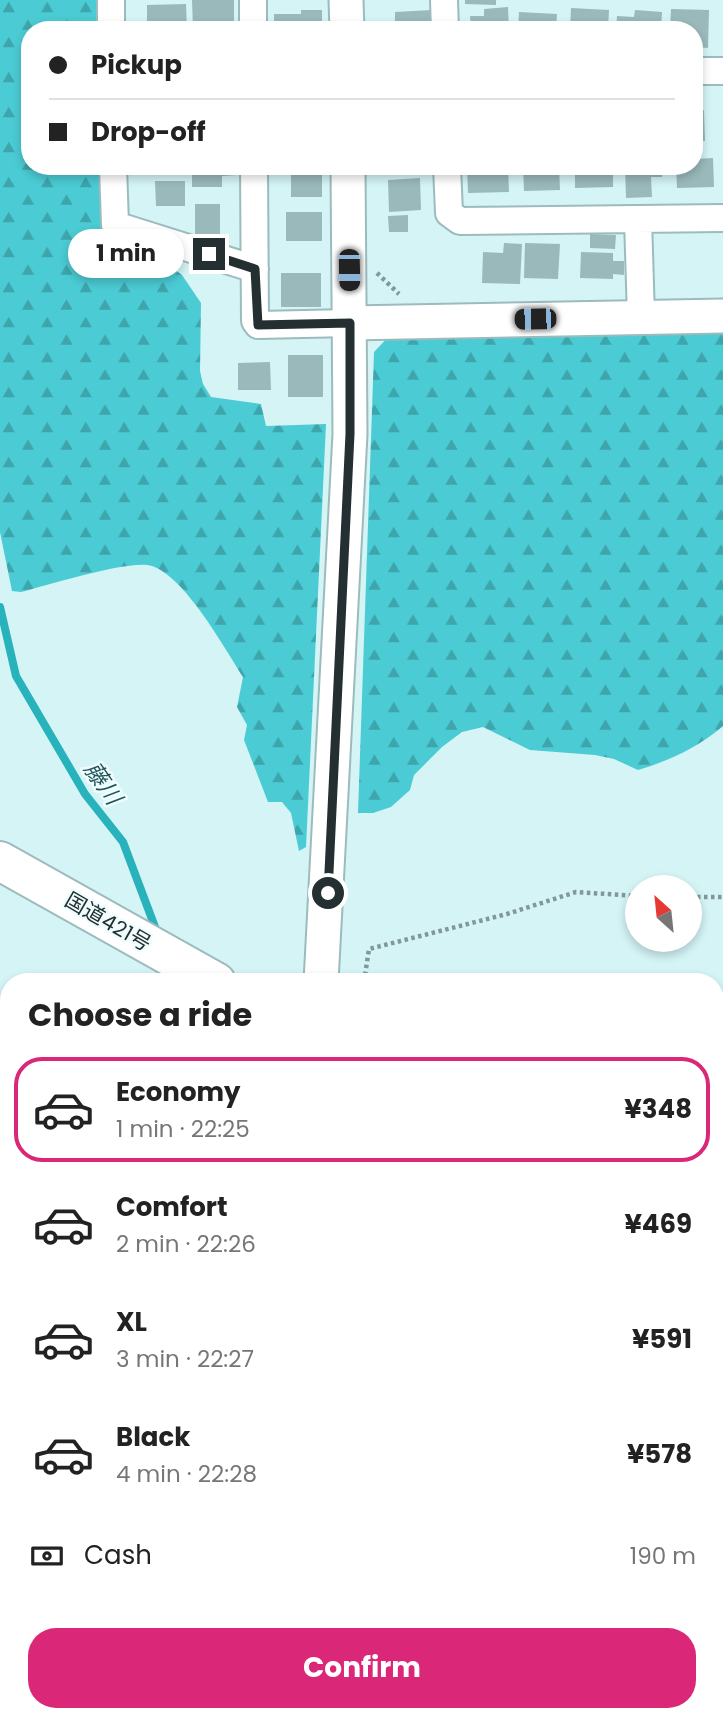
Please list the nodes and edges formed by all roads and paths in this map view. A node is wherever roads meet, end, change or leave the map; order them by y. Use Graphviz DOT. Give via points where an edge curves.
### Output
graph roads {
  1 [pos="111,0"];
  2 [pos="253,0"];
  3 [pos="346,0"];
  4 [pos="444,0"];
  5 [pos="111,21"];
  6 [pos="253,21"];
  7 [pos="347,21"];
  8 [pos="445,21"];
  9 [pos="703,71"];
  10 [pos="723,71"];
  11 [pos="113,175"];
  12 [pos="254,175"];
  13 [pos="348,175"];
  14 [pos="447,175"];
  15 [pos="723,218"];
  16 [pos="638,219"];
  17 [pos="371,267"];
  18 [pos="255,269"];
  19 [pos="400,295"];
  20 [pos="723,316"];
  21 [pos="640,317"];
  22 [pos="350,323"];
  23 [pos="0,861"];
  24 [pos="625,895"];
  25 [pos="702,897"];
  26 [pos="723,897"];
  27 [pos="200,973"];
  28 [pos="321,973"];
  29 [pos="365,973"];
  1 -- 5 [label="street"];
  2 -- 6 [label="street"];
  3 -- 7 [label="street"];
  4 -- 8 [label="street"];
  9 -- 10 [label="street"];
  11 -- 18 [label="street" via="116,225"];
  12 -- 18 [label="street"];
  13 -- 22 [label="street"];
  14 -- 16 [label="street" via="449,213 460,221"];
  15 -- 16 [label="street"];
  16 -- 21 [label="street"];
  17 -- 19 [label="path"];
  18 -- 22 [label="street" via="258,325"];
  20 -- 21 [label="street"];
  21 -- 22 [label="street"];
  22 -- 28 [label="street" via="350,434"];
  23 -- 27 [label="main road, 国道421号"];
  24 -- 29 [label="path" via="576,892 369,949"];
  25 -- 26 [label="path"];
}
